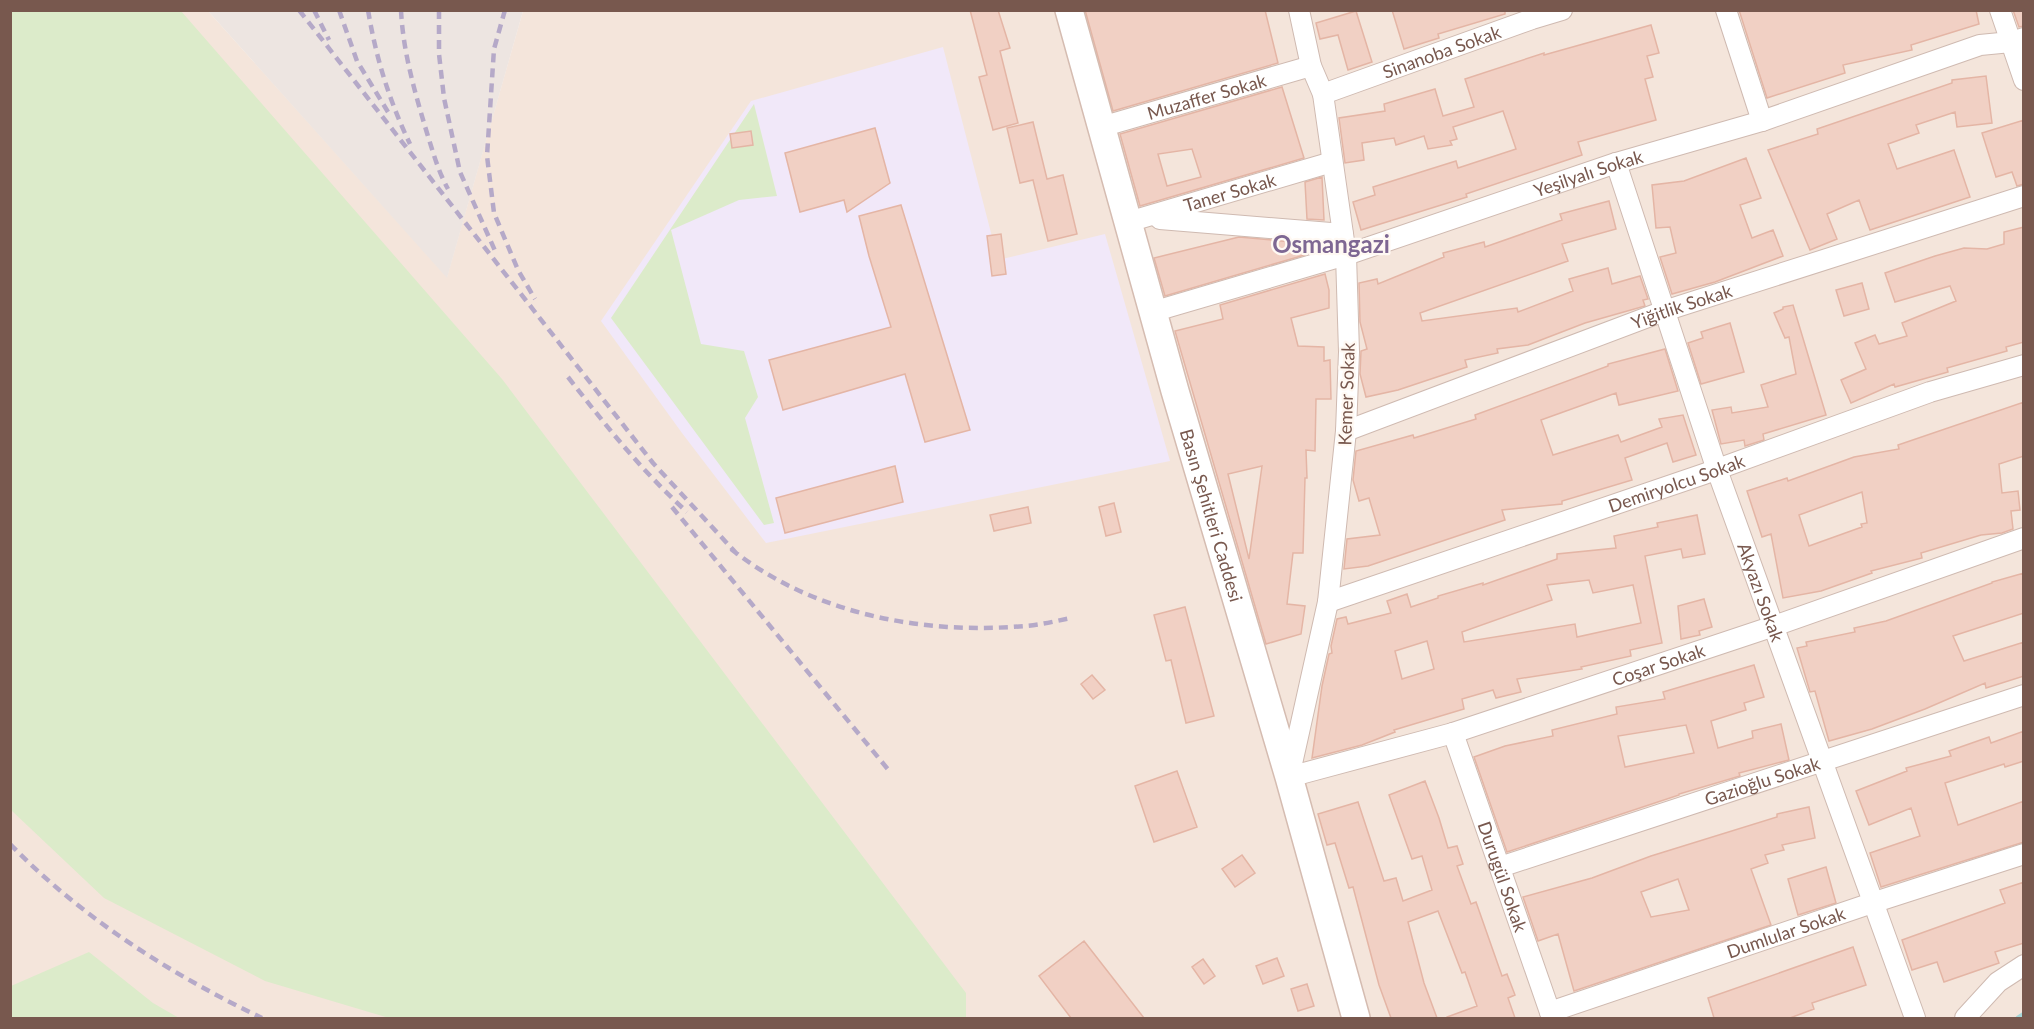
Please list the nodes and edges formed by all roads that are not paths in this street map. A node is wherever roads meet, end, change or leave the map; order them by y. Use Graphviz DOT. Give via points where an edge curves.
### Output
graph roads {
  1 [pos="1069,10"];
  2 [pos="1299,10"];
  3 [pos="1562,10"];
  4 [pos="1726,10"];
  5 [pos="2000,10"];
  6 [pos="2017,40"];
  7 [pos="1311,66"];
  8 [pos="2024,80"];
  9 [pos="1323,94"];
  10 [pos="1762,121"];
  11 [pos="1101,127"];
  12 [pos="1332,162"];
  13 [pos="1616,163"];
  14 [pos="2024,196"];
  15 [pos="1138,220"];
  16 [pos="1343,234"];
  17 [pos="1346,255"];
  18 [pos="1664,311"];
  19 [pos="1152,312"];
  20 [pos="2024,365"];
  21 [pos="1346,431"];
  22 [pos="1717,470"];
  23 [pos="2024,538"];
  24 [pos="1328,602"];
  25 [pos="1774,626"];
  26 [pos="2024,695"];
  27 [pos="1453,733"];
  28 [pos="1822,762"];
  29 [pos="1289,777"];
  30 [pos="2024,854"];
  31 [pos="1500,867"];
  32 [pos="1872,903"];
  33 [pos="2024,965"];
  34 [pos="1551,1015"];
  35 [pos="1356,1018"];
  36 [pos="1915,1018"];
  37 [pos="1965,1018"];
  1 -- 11 [label="main road, Basın Şehitleri Caddesi"];
  2 -- 7 [label="street, Kemer Sokak"];
  3 -- 9 [label="street, Sinanoba Sokak"];
  4 -- 10 [label="street"];
  5 -- 6 [label="street"];
  6 -- 8 [label="street"];
  6 -- 10 [label="street, Yeşilyalı Sokak" via="1980,45"];
  7 -- 9 [label="street, Kemer Sokak"];
  7 -- 11 [label="street, Muzaffer Sokak"];
  9 -- 12 [label="street, Kemer Sokak"];
  10 -- 13 [label="street, Yeşilyalı Sokak"];
  11 -- 15 [label="main road, Basın Şehitleri Caddesi"];
  12 -- 15 [label="street, Taner Sokak"];
  12 -- 16 [label="street, Kemer Sokak"];
  13 -- 17 [label="street, Yeşilyalı Sokak"];
  13 -- 18 [label="street, Akyazı Sokak"];
  14 -- 18 [label="street, Yiğitlik Sokak"];
  15 -- 16 [label="street"];
  15 -- 19 [label="main road, Basın Şehitleri Caddesi"];
  16 -- 17 [label="street, Kemer Sokak"];
  17 -- 19 [label="street, Yeşilyalı Sokak"];
  17 -- 21 [label="street, Kemer Sokak"];
  18 -- 21 [label="street, Yiğitlik Sokak"];
  18 -- 22 [label="street, Akyazı Sokak"];
  19 -- 29 [label="main road, Basın Şehitleri Caddesi"];
  20 -- 22 [label="street, Demiryolcu Sokak" via="1930,392"];
  21 -- 24 [label="street, Kemer Sokak"];
  22 -- 24 [label="street, Demiryolcu Sokak"];
  22 -- 25 [label="street, Akyazı Sokak"];
  23 -- 25 [label="street, Coşar Sokak"];
  24 -- 29 [label="street, Kemer Sokak"];
  25 -- 27 [label="street, Coşar Sokak"];
  25 -- 28 [label="street, Akyazı Sokak"];
  26 -- 28 [label="street, Gazioğlu Sokak"];
  27 -- 29 [label="street, Coşar Sokak"];
  27 -- 31 [label="street, Durugül Sokak"];
  28 -- 31 [label="street, Gazioğlu Sokak"];
  28 -- 32 [label="street, Akyazı Sokak"];
  29 -- 35 [label="main road, Basın Şehitleri Caddesi"];
  30 -- 32 [label="street, Dumlular Sokak"];
  31 -- 34 [label="street, Durugül Sokak"];
  32 -- 34 [label="street, Dumlular Sokak"];
  32 -- 36 [label="street, Akyazı Sokak"];
  33 -- 37 [label="street" via="1998,982"];
}
